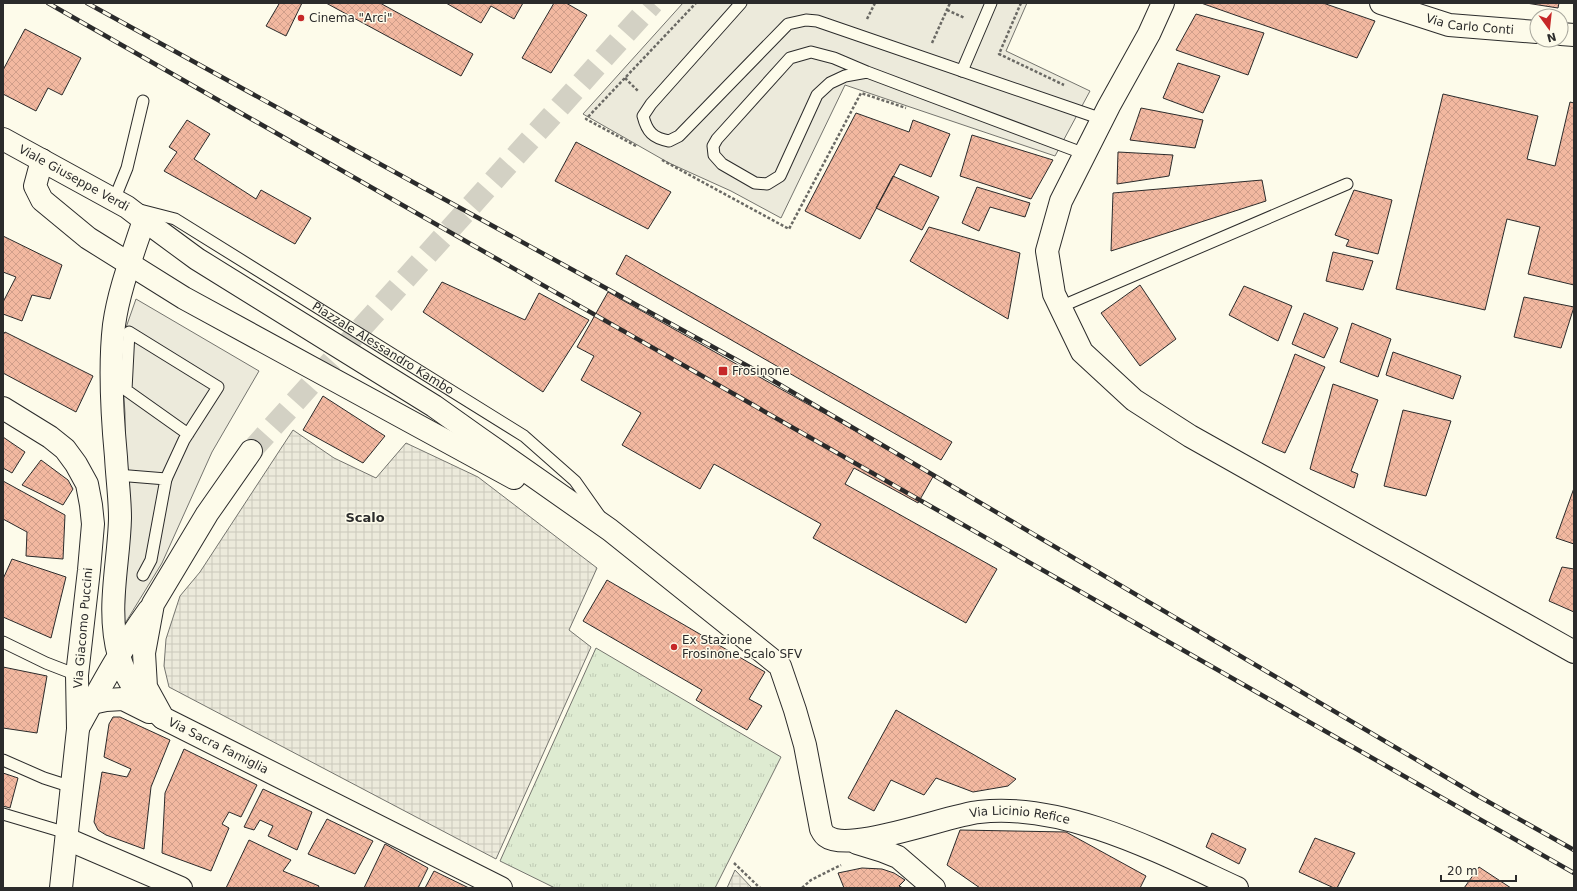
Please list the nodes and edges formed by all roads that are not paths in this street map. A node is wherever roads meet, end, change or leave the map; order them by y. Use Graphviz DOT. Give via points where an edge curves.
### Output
graph roads {
  1 [pos="742,3"];
  2 [pos="991,3"];
  3 [pos="1163,3"];
  4 [pos="1381,3"];
  5 [pos="1529,31"];
  6 [pos="962,71"];
  7 [pos="867,72"];
  8 [pos="143,101"];
  9 [pos="1102,120"];
  10 [pos="3,139"];
  11 [pos="1085,154"];
  12 [pos="42,160"];
  13 [pos="1347,184"];
  14 [pos="120,204"];
  15 [pos="144,220"];
  16 [pos="129,264"];
  17 [pos="1060,307"];
  18 [pos="3,408"];
  19 [pos="188,434"];
  20 [pos="251,451"];
  21 [pos="117,475"];
  22 [pos="166,479"];
  23 [pos="610,530"];
  24 [pos="143,575"];
  25 [pos="152,604"];
  26 [pos="3,642"];
  27 [pos="1574,652"];
  28 [pos="119,656"];
  29 [pos="77,675"];
  30 [pos="92,703"];
  31 [pos="163,718"];
  32 [pos="78,729"];
  33 [pos="3,760"];
  34 [pos="72,787"];
  35 [pos="816,806"];
  36 [pos="3,814"];
  37 [pos="915,828"];
  38 [pos="67,836"];
  39 [pos="852,841"];
  40 [pos="912,869"];
  41 [pos="61,888"];
  42 [pos="181,888"];
  43 [pos="501,888"];
  44 [pos="934,888"];
  45 [pos="1238,888"];
  1 -- 6 [label="lane" via="643,116 646,127 657,138 669,141 679,136 788,24 806,20"];
  2 -- 6 [label="lane"];
  3 -- 9 [label="street"];
  4 -- 5 [label="street, Via Carlo Conti" via="1449,25"];
  6 -- 9 [label="lane"];
  7 -- 7 [label="lane" via="834,58 811,52 790,58 717,139 713,146 714,155 722,164 755,183 767,184 780,176 817,96 830,83 845,76"];
  7 -- 11 [label="lane"];
  8 -- 14 [label="lane"];
  9 -- 11 [label="street"];
  10 -- 12 [label="street, Viale Giuseppe Verdi"];
  11 -- 17 [label="street" via="1061,201 1047,251 1054,294"];
  12 -- 14 [label="street, Viale Giuseppe Verdi"];
  12 -- 16 [label="street, Piazzale Alessandro Kambo" via="35,186 42,200 88,238"];
  13 -- 17 [label="lane"];
  14 -- 15 [label="street, Viale Giuseppe Verdi"];
  14 -- 23 [label="lane, Piazzale Alessandro Kambo" via="175,219 524,436 575,481"];
  15 -- 16 [label="street"];
  15 -- 23 [label="street, Piazzale Alessandro Kambo" via="197,259 434,406"];
  16 -- 21 [label="street" via="114,325 112,358"];
  16 -- 23 [label="street, Piazzale Alessandro Kambo" via="184,298"];
  17 -- 27 [label="street" via="1082,352 1134,400 1190,436"];
  18 -- 29 [label="street, Via Giacomo Puccini" via="65,449 87,484 92,524"];
  19 -- 19 [label="lane" via="218,387 129,332 126,390"];
  19 -- 22 [label="lane"];
  20 -- 25 [label="street, Via Sacra Famiglia" via="207,514"];
  21 -- 22 [label="lane"];
  21 -- 28 [label="street" via="120,518 113,623"];
  22 -- 24 [label="lane" via="151,560"];
  23 -- 35 [label="street, Piazzale Alessandro Kambo" via="780,666 803,738"];
  25 -- 28 [label="street"];
  25 -- 31 [label="street, Via Sacra Famiglia" via="144,653 146,688"];
  26 -- 29 [label="lane"];
  28 -- 30 [label="street"];
  28 -- 31 [label="street" via="138,696"];
  29 -- 32 [label="street, Via Giacomo Puccini"];
  30 -- 31 [label="street" via="123,699"];
  30 -- 32 [label="street"];
  31 -- 43 [label="street, Via Sacra Famiglia"];
  32 -- 34 [label="street, Via Giacomo Puccini"];
  33 -- 34 [label="lane"];
  34 -- 38 [label="street, Via Giacomo Puccini"];
  35 -- 39 [label="street, Via Licinio Refice" via="825,836 833,840"];
  36 -- 38 [label="lane"];
  37 -- 39 [label="street, Via Licinio Refice"];
  37 -- 40 [label="street" via="910,860"];
  37 -- 45 [label="street, Via Licinio Refice" via="978,812 1021,811 1045,814 1110,833"];
  38 -- 41 [label="street, Via Giacomo Puccini"];
  38 -- 42 [label="street"];
  39 -- 40 [label="street" via="898,857"];
  40 -- 44 [label="street"];
}
